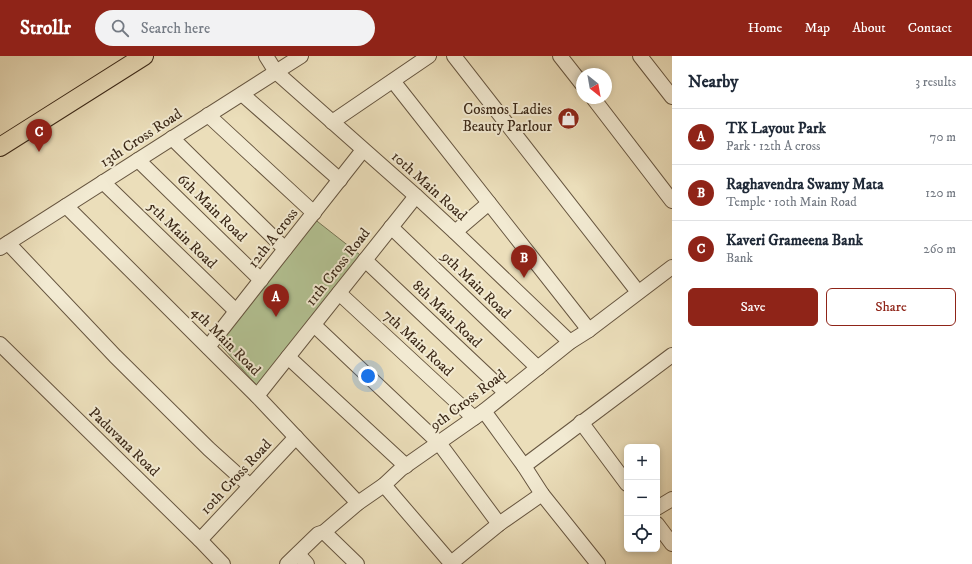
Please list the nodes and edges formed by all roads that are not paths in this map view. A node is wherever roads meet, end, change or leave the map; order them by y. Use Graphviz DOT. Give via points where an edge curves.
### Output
graph roads {
  1 [pos="144,56"];
  2 [pos="266,56"];
  3 [pos="301,56"];
  4 [pos="429,56"];
  5 [pos="454,56"];
  6 [pos="560,56"];
  7 [pos="640,56"];
  8 [pos="276,72"];
  9 [pos="576,76"];
  10 [pos="393,81"];
  11 [pos="242,94"];
  12 [pos="672,97"];
  13 [pos="598,104"];
  14 [pos="208,115"];
  15 [pos="332,122"];
  16 [pos="172,138"];
  17 [pos="0,147"];
  18 [pos="364,150"];
  19 [pos="138,160"];
  20 [pos="340,180"];
  21 [pos="103,182"];
  22 [pos="416,196"];
  23 [pos="672,201"];
  24 [pos="489,203"];
  25 [pos="66,206"];
  26 [pos="314,213"];
  27 [pos="391,227"];
  28 [pos="455,232"];
  29 [pos="4,246"];
  30 [pos="286,249"];
  31 [pos="365,260"];
  32 [pos="672,267"];
  33 [pos="261,280"];
  34 [pos="638,292"];
  35 [pos="339,293"];
  36 [pos="236,312"];
  37 [pos="314,325"];
  38 [pos="589,330"];
  39 [pos="570,342"];
  40 [pos="0,344"];
  41 [pos="208,347"];
  42 [pos="672,354"];
  43 [pos="288,357"];
  44 [pos="538,368"];
  45 [pos="506,393"];
  46 [pos="257,396"];
  47 [pos="479,415"];
  48 [pos="581,422"];
  49 [pos="296,437"];
  50 [pos="439,443"];
  51 [pos="406,466"];
  52 [pos="524,466"];
  53 [pos="624,480"];
  54 [pos="384,485"];
  55 [pos="250,486"];
  56 [pos="542,494"];
  57 [pos="672,499"];
  58 [pos="358,503"];
  59 [pos="660,506"];
  60 [pos="499,524"];
  61 [pos="660,528"];
  62 [pos="324,532"];
  63 [pos="200,540"];
  64 [pos="672,544"];
  65 [pos="302,559"];
  66 [pos="451,563"];
  67 [pos="223,564"];
  68 [pos="287,564"];
  69 [pos="358,564"];
  70 [pos="598,564"];
  1 -- 17 [label="main road"];
  2 -- 8 [label="street, 10th Main Road"];
  3 -- 8 [label="street, 13th Cross Road"];
  4 -- 10 [label="street"];
  5 -- 34 [label="street"];
  6 -- 9 [label="street"];
  7 -- 12 [label="street"];
  8 -- 11 [label="street, 13th Cross Road"];
  8 -- 15 [label="street, 10th Main Road"];
  10 -- 15 [label="street"];
  10 -- 24 [label="street"];
  11 -- 14 [label="street, 13th Cross Road"];
  11 -- 20 [label="street"];
  13 -- 23 [label="street"];
  14 -- 16 [label="street, 13th Cross Road"];
  14 -- 26 [label="street"];
  15 -- 18 [label="street, 10th Main Road"];
  16 -- 19 [label="street, 13th Cross Road"];
  16 -- 30 [label="street"];
  18 -- 20 [label="street, 12th A cross"];
  18 -- 22 [label="street, 10th Main Road"];
  19 -- 21 [label="street, 13th Cross Road"];
  19 -- 33 [label="street, 6th Main Road"];
  20 -- 26 [label="street, 12th A cross"];
  21 -- 25 [label="street, 13th Cross Road"];
  21 -- 36 [label="street, 5th Main Road"];
  22 -- 27 [label="street, 11th Cross Road"];
  22 -- 28 [label="street, 10th Main Road"];
  24 -- 28 [label="street"];
  24 -- 38 [label="street"];
  25 -- 29 [label="street, 13th Cross Road"];
  25 -- 41 [label="street, 4th Main Road"];
  26 -- 30 [label="street, 12th A cross"];
  27 -- 31 [label="street, 11th Cross Road"];
  27 -- 44 [label="street, 9th Main Road"];
  28 -- 39 [label="street, 10th Main Road"];
  29 -- 55 [label="street" via="209,449"];
  30 -- 33 [label="street, 12th A cross"];
  31 -- 35 [label="street, 11th Cross Road"];
  31 -- 45 [label="street, 8th Main Road"];
  32 -- 34 [label="street, 9th Cross Road"];
  33 -- 36 [label="street, 12th A cross"];
  34 -- 38 [label="street, 9th Cross Road"];
  35 -- 37 [label="street, 11th Cross Road"];
  35 -- 47 [label="street, 7th Main Road"];
  36 -- 41 [label="street, 12th A cross"];
  37 -- 43 [label="street, 11th Cross Road"];
  37 -- 50 [label="street"];
  38 -- 39 [label="street, 9th Cross Road"];
  39 -- 44 [label="street, 9th Cross Road"];
  40 -- 63 [label="street, Paduvana Road"];
  41 -- 46 [label="street, 4th Main Road"];
  42 -- 48 [label="street"];
  43 -- 46 [label="street, 11th Cross Road"];
  43 -- 51 [label="street"];
  44 -- 45 [label="street, 9th Cross Road"];
  45 -- 47 [label="street, 9th Cross Road"];
  46 -- 49 [label="street, 4th Main Road"];
  47 -- 50 [label="street, 9th Cross Road"];
  47 -- 52 [label="street, 7th Main Road"];
  48 -- 52 [label="street"];
  48 -- 53 [label="street"];
  49 -- 55 [label="street, 10th Cross Road"];
  49 -- 58 [label="street, 4th Main Road"];
  50 -- 51 [label="street, 9th Cross Road"];
  50 -- 60 [label="street"];
  51 -- 54 [label="street, 9th Cross Road"];
  52 -- 56 [label="street, 7th Main Road"];
  54 -- 58 [label="street, 9th Cross Road"];
  54 -- 66 [label="street"];
  55 -- 63 [label="street, 10th Cross Road"];
  56 -- 60 [label="street"];
  56 -- 70 [label="street, 7th Main Road"];
  57 -- 59 [label="street"];
  58 -- 62 [label="street, 9th Cross Road"];
  60 -- 66 [label="street"];
  61 -- 64 [label="street"];
  62 -- 65 [label="street, 9th Cross Road" via="318,534"];
  62 -- 69 [label="street"];
  63 -- 67 [label="street, Paduvana Road"];
  65 -- 68 [label="street, 9th Cross Road"];
}
